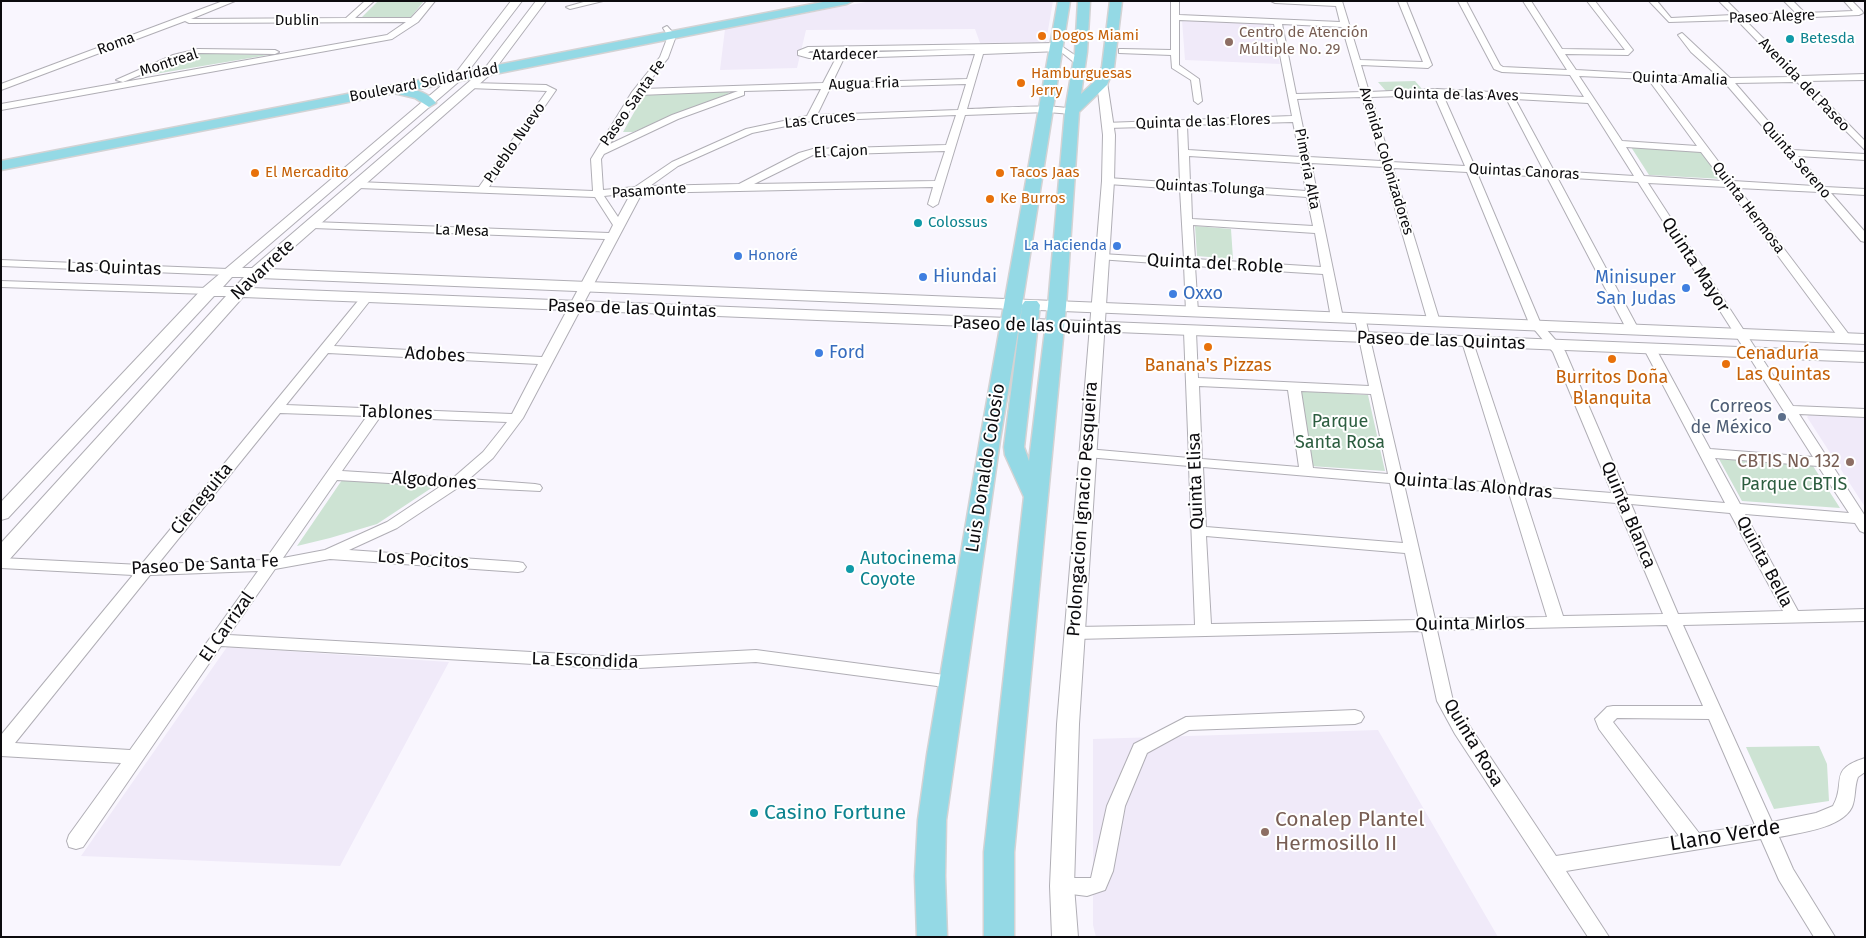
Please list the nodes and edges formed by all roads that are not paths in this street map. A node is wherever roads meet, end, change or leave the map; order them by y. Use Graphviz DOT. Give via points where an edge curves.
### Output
graph roads {
  1 [pos="231,1"];
  2 [pos="370,1"];
  3 [pos="431,1"];
  4 [pos="517,1"];
  5 [pos="540,1"];
  6 [pos="599,1"];
  7 [pos="804,1"];
  8 [pos="847,1"];
  9 [pos="1064,1"];
  10 [pos="1084,1"];
  11 [pos="1116,1"];
  12 [pos="1175,1"];
  13 [pos="1275,1"];
  14 [pos="1402,1"];
  15 [pos="1462,1"];
  16 [pos="1527,1"];
  17 [pos="1591,1"];
  18 [pos="1653,1"];
  19 [pos="1723,1"];
  20 [pos="1788,1"];
  21 [pos="1848,1"];
  22 [pos="1339,3"];
  23 [pos="570,6"];
  24 [pos="509,12"];
  25 [pos="533,12"];
  26 [pos="1096,14"];
  27 [pos="1803,15"];
  28 [pos="1176,17"];
  29 [pos="1739,18"];
  30 [pos="348,20"];
  31 [pos="415,20"];
  32 [pos="178,21"];
  33 [pos="1277,21"];
  34 [pos="1346,25"];
  35 [pos="670,32"];
  36 [pos="1682,35"];
  37 [pos="1081,45"];
  38 [pos="1057,47"];
  39 [pos="981,48"];
  40 [pos="1122,51"];
  41 [pos="1559,51"];
  42 [pos="306,53"];
  43 [pos="1175,53"];
  44 [pos="1079,62"];
  45 [pos="1356,62"];
  46 [pos="494,65"];
  47 [pos="1573,73"];
  48 [pos="467,75"];
  49 [pos="1865,77"];
  50 [pos="1651,78"];
  51 [pos="971,80"];
  52 [pos="1799,80"];
  53 [pos="1102,82"];
  54 [pos="1728,82"];
  55 [pos="827,85"];
  56 [pos="1,87"];
  57 [pos="756,88"];
  58 [pos="94,90"];
  59 [pos="390,90"];
  60 [pos="636,92"];
  61 [pos="1436,92"];
  62 [pos="1366,95"];
  63 [pos="1509,96"];
  64 [pos="1293,97"];
  65 [pos="1198,100"];
  66 [pos="1590,100"];
  67 [pos="429,103"];
  68 [pos="1,107"];
  69 [pos="248,109"];
  70 [pos="1047,109"];
  71 [pos="1072,111"];
  72 [pos="961,112"];
  73 [pos="811,118"];
  74 [pos="1297,119"];
  75 [pos="1182,122"];
  76 [pos="1108,125"];
  77 [pos="129,132"];
  78 [pos="164,135"];
  79 [pos="1618,144"];
  80 [pos="379,145"];
  81 [pos="402,146"];
  82 [pos="1865,147"];
  83 [pos="950,148"];
  84 [pos="1704,149"];
  85 [pos="599,152"];
  86 [pos="1184,153"];
  87 [pos="1790,153"];
  88 [pos="1,154"];
  89 [pos="1865,157"];
  90 [pos="1305,159"];
  91 [pos="1,160"];
  92 [pos="1388,164"];
  93 [pos="1,166"];
  94 [pos="1472,169"];
  95 [pos="1550,174"];
  96 [pos="1640,179"];
  97 [pos="1108,181"];
  98 [pos="940,184"];
  99 [pos="1730,184"];
  100 [pos="358,185"];
  101 [pos="1185,186"];
  102 [pos="740,187"];
  103 [pos="482,190"];
  104 [pos="639,190"];
  105 [pos="1822,190"];
  106 [pos="1865,192"];
  107 [pos="598,194"];
  108 [pos="1312,194"];
  109 [pos="934,204"];
  110 [pos="1187,222"];
  111 [pos="313,225"];
  112 [pos="1319,230"];
  113 [pos="615,231"];
  114 [pos="1865,239"];
  115 [pos="1102,257"];
  116 [pos="1189,262"];
  117 [pos="1,263"];
  118 [pos="1327,270"];
  119 [pos="228,272"];
  120 [pos="256,273"];
  121 [pos="1,284"];
  122 [pos="587,287"];
  123 [pos="208,291"];
  124 [pos="238,292"];
  125 [pos="366,298"];
  126 [pos="576,306"];
  127 [pos="1098,308"];
  128 [pos="1192,312"];
  129 [pos="1021,315"];
  130 [pos="1056,316"];
  131 [pos="1337,318"];
  132 [pos="1361,318"];
  133 [pos="1434,322"];
  134 [pos="1537,326"];
  135 [pos="1096,328"];
  136 [pos="1633,330"];
  137 [pos="1190,332"];
  138 [pos="1739,334"];
  139 [pos="1365,338"];
  140 [pos="1846,339"];
  141 [pos="1865,340"];
  142 [pos="1468,342"];
  143 [pos="1554,346"];
  144 [pos="324,349"];
  145 [pos="1650,349"];
  146 [pos="1751,353"];
  147 [pos="1865,357"];
  148 [pos="546,361"];
  149 [pos="1192,382"];
  150 [pos="1294,387"];
  151 [pos="1377,390"];
  152 [pos="276,409"];
  153 [pos="1788,410"];
  154 [pos="377,412"];
  155 [pos="1865,413"];
  156 [pos="516,418"];
  157 [pos="1087,453"];
  158 [pos="1706,453"];
  159 [pos="1823,462"];
  160 [pos="1196,463"];
  161 [pos="1307,472"];
  162 [pos="333,475"];
  163 [pos="1397,480"];
  164 [pos="456,483"];
  165 [pos="535,488"];
  166 [pos="1514,490"];
  167 [pos="1035,497"];
  168 [pos="1620,499"];
  169 [pos="1735,508"];
  170 [pos="1,514"];
  171 [pos="1862,524"];
  172 [pos="1198,531"];
  173 [pos="1412,549"];
  174 [pos="328,554"];
  175 [pos="1,556"];
  176 [pos="1,563"];
  177 [pos="270,565"];
  178 [pos="518,567"];
  179 [pos="145,570"];
  180 [pos="1865,615"];
  181 [pos="1794,616"];
  182 [pos="1673,620"];
  183 [pos="1557,622"];
  184 [pos="1429,625"];
  185 [pos="1203,630"];
  186 [pos="1074,633"];
  187 [pos="217,640"];
  188 [pos="952,682"];
  189 [pos="1715,713"];
  190 [pos="1355,717"];
  191 [pos="1,748"];
  192 [pos="136,757"];
  193 [pos="1865,765"];
  194 [pos="1766,830"];
  195 [pos="76,841"];
  196 [pos="1694,841"];
  197 [pos="1551,865"];
  198 [pos="1062,886"];
  199 [pos="932,937"];
  200 [pos="999,937"];
  201 [pos="1064,937"];
  202 [pos="1599,937"];
  203 [pos="1825,937"];
  1 -- 32 [label="street, Roma"];
  2 -- 30 [label="street"];
  3 -- 31 [label="street, Montreal"];
  4 -- 24 [label="main road, Navarrete"];
  5 -- 25 [label="main road, Navarrete"];
  6 -- 23 [label="street"];
  7 -- 35 [label="main road, Boulevard Solidaridad"];
  8 -- 35 [label="main road, Boulevard Solidaridad"];
  9 -- 38 [label="main road, Luis Donaldo Colosio"];
  10 -- 37 [label="main road"];
  11 -- 53 [label="main road, Prolongacion Ignacio Pesqueira" via="1108,67"];
  12 -- 28 [label="street"];
  13 -- 22 [label="street"];
  14 -- 45 [label="street" via="1429,64"];
  15 -- 47 [label="street, Quinta Amalia" via="1497,67"];
  16 -- 41 [label="street, Quinta Mayor"];
  17 -- 41 [label="street" via="1629,50 1628,53"];
  18 -- 29 [label="street, Paseo Alegre" via="1669,20"];
  19 -- 29 [label="street, Avenida del Paseo"];
  20 -- 27 [label="street"];
  21 -- 27 [label="street, Paseo Alegre" via="1859,13"];
  22 -- 34 [label="street, Avenida Colonizadores"];
  24 -- 25 [label="main road"];
  24 -- 48 [label="main road, Navarrete"];
  25 -- 46 [label="main road, Navarrete"];
  26 -- 37 [label="main road" via="1090,38"];
  27 -- 29 [label="street, Paseo Alegre"];
  28 -- 33 [label="street"];
  28 -- 43 [label="street"];
  29 -- 52 [label="street, Avenida del Paseo"];
  30 -- 31 [label="street, Dublin"];
  30 -- 32 [label="street, Dublin"];
  31 -- 42 [label="street, Montreal" via="389,37"];
  32 -- 56 [label="street, Roma"];
  33 -- 34 [label="street"];
  33 -- 64 [label="street, Pimeria Alta"];
  34 -- 45 [label="street, Avenida Colonizadores"];
  35 -- 46 [label="main road, Boulevard Solidaridad"];
  35 -- 60 [label="street, Paseo Santa Fe" via="664,58"];
  36 -- 54 [label="street, Quinta Sereno"];
  37 -- 44 [label="main road"];
  38 -- 39 [label="street, Atardecer"];
  38 -- 44 [label="street"];
  38 -- 70 [label="main road, Luis Donaldo Colosio"];
  39 -- 51 [label="street"];
  39 -- 55 [label="street, Atardecer" via="842,52"];
  40 -- 43 [label="street"];
  41 -- 47 [label="street, Quinta Mayor"];
  42 -- 58 [label="street, Montreal"];
  42 -- 58 [label="street, Montreal" via="198,51"];
  43 -- 65 [label="street" via="1176,66 1195,79"];
  44 -- 71 [label="main road"];
  45 -- 62 [label="street, Avenida Colonizadores"];
  46 -- 48 [label="main road, Navarrete"];
  47 -- 50 [label="street, Quinta Amalia"];
  47 -- 66 [label="street, Quinta Mayor"];
  48 -- 59 [label="main road, Boulevard Solidaridad"];
  48 -- 67 [label="main road, Navarrete"];
  48 -- 69 [label="main road, Boulevard Solidaridad"];
  48 -- 81 [label="main road, Navarrete"];
  48 -- 103 [label="street, Pueblo Nuevo" via="552,90"];
  49 -- 52 [label="street, Quinta Amalia"];
  50 -- 54 [label="street, Quinta Amalia"];
  50 -- 84 [label="street, Quinta Hermosa"];
  51 -- 55 [label="street, Augua Fria"];
  51 -- 72 [label="street"];
  52 -- 54 [label="street, Quinta Amalia"];
  52 -- 82 [label="street, Avenida del Paseo"];
  53 -- 71 [label="main road, Prolongacion Ignacio Pesqueira"];
  53 -- 76 [label="street, Prolongacion Ignacio Pesqueira"];
  54 -- 87 [label="street, Quinta Sereno"];
  55 -- 57 [label="street, Augua Fria"];
  55 -- 73 [label="street"];
  57 -- 60 [label="street, Augua Fria"];
  57 -- 85 [label="street, Augua Fria" via="675,117"];
  58 -- 68 [label="street, Montreal"];
  59 -- 67 [label="main road" via="414,93"];
  59 -- 78 [label="main road, Boulevard Solidaridad"];
  60 -- 85 [label="street, Paseo Santa Fe"];
  61 -- 62 [label="street, Quinta de las Aves"];
  61 -- 63 [label="street, Quinta de las Aves"];
  61 -- 94 [label="street, Quinta Blanca"];
  62 -- 64 [label="street, Quinta de las Aves"];
  62 -- 92 [label="street, Avenida Colonizadores"];
  63 -- 66 [label="street, Quinta de las Aves"];
  63 -- 95 [label="street"];
  64 -- 74 [label="street, Pimeria Alta"];
  66 -- 79 [label="street, Quinta Mayor"];
  67 -- 80 [label="main road, Navarrete"];
  69 -- 77 [label="main road, Boulevard Solidaridad"];
  69 -- 78 [label="main road" via="244,113"];
  70 -- 71 [label="street, Las Cruces"];
  70 -- 72 [label="street, Las Cruces"];
  70 -- 129 [label="main road, Luis Donaldo Colosio"];
  71 -- 130 [label="main road"];
  72 -- 73 [label="street, Las Cruces"];
  72 -- 83 [label="street"];
  73 -- 104 [label="street, Las Cruces" via="738,135 675,164"];
  74 -- 75 [label="street, Quinta de las Flores"];
  74 -- 90 [label="street, Pimeria Alta"];
  75 -- 76 [label="street, Quinta de las Flores"];
  75 -- 86 [label="street"];
  76 -- 97 [label="street, Prolongacion Ignacio Pesqueira"];
  77 -- 88 [label="main road, Boulevard Solidaridad"];
  77 -- 91 [label="main road"];
  78 -- 93 [label="main road, Boulevard Solidaridad"];
  79 -- 84 [label="street"];
  79 -- 96 [label="street, Quinta Mayor"];
  80 -- 81 [label="main road"];
  80 -- 119 [label="main road, Navarrete"];
  81 -- 100 [label="main road, Navarrete"];
  83 -- 98 [label="street"];
  83 -- 102 [label="street, El Cajon" via="813,152"];
  84 -- 99 [label="street, Quinta Hermosa"];
  85 -- 107 [label="street, Paseo Santa Fe" via="595,168"];
  86 -- 90 [label="street, Quintas Canoras"];
  86 -- 101 [label="street"];
  87 -- 89 [label="street"];
  87 -- 105 [label="street, Quinta Sereno"];
  90 -- 92 [label="street, Quintas Canoras"];
  90 -- 108 [label="street, Pimeria Alta"];
  92 -- 94 [label="street, Quintas Canoras"];
  92 -- 133 [label="street, Avenida Colonizadores"];
  94 -- 95 [label="street, Quintas Canoras"];
  94 -- 134 [label="street, Quinta Blanca"];
  95 -- 96 [label="street, Quintas Canoras"];
  95 -- 136 [label="street"];
  96 -- 99 [label="street, Quintas Canoras"];
  96 -- 138 [label="street, Quinta Mayor"];
  97 -- 101 [label="street, Quintas Tolunga"];
  97 -- 115 [label="street, Prolongacion Ignacio Pesqueira"];
  98 -- 102 [label="street, Pasamonte"];
  98 -- 109 [label="street"];
  99 -- 105 [label="street, Quintas Canoras"];
  99 -- 140 [label="street, Quinta Hermosa"];
  100 -- 103 [label="street, Pasamonte"];
  100 -- 111 [label="main road, Navarrete"];
  101 -- 108 [label="street, Quintas Tolunga"];
  101 -- 110 [label="street"];
  102 -- 104 [label="street, Pasamonte"];
  103 -- 107 [label="street, Pasamonte"];
  104 -- 107 [label="street, Pasamonte"];
  104 -- 113 [label="street, Las Cruces"];
  105 -- 106 [label="street, Quintas Canoras"];
  105 -- 114 [label="street, Quinta Sereno"];
  107 -- 113 [label="street, Paseo Santa Fe"];
  108 -- 112 [label="street, Pimeria Alta"];
  110 -- 112 [label="street"];
  110 -- 116 [label="street"];
  111 -- 113 [label="street, La Mesa"];
  111 -- 120 [label="main road, Navarrete"];
  112 -- 118 [label="street, Pimeria Alta"];
  113 -- 122 [label="street, Paseo De Santa Fe"];
  115 -- 116 [label="street, Quinta del Roble"];
  115 -- 127 [label="street, Prolongacion Ignacio Pesqueira"];
  116 -- 118 [label="street, Quinta del Roble"];
  116 -- 128 [label="street"];
  117 -- 119 [label="street, Las Quintas"];
  118 -- 131 [label="street, Pimeria Alta"];
  119 -- 120 [label="main road, Paseo de las Quintas"];
  119 -- 123 [label="main road, Navarrete"];
  120 -- 122 [label="main road, Paseo de las Quintas"];
  120 -- 124 [label="main road, Navarrete"];
  121 -- 123 [label="street, Las Quintas"];
  122 -- 126 [label="street, Paseo De Santa Fe"];
  122 -- 129 [label="main road, Paseo de las Quintas"];
  123 -- 124 [label="main road, Paseo de las Quintas"];
  123 -- 170 [label="main road, Navarrete"];
  124 -- 125 [label="main road, Paseo de las Quintas"];
  124 -- 175 [label="main road, Navarrete"];
  125 -- 126 [label="main road, Paseo de las Quintas"];
  125 -- 144 [label="street, Cieneguita"];
  126 -- 129 [label="main road, Paseo de las Quintas"];
  126 -- 148 [label="street, Paseo De Santa Fe"];
  127 -- 128 [label="main road, Paseo de las Quintas"];
  127 -- 130 [label="main road, Paseo de las Quintas"];
  127 -- 135 [label="street, Prolongacion Ignacio Pesqueira"];
  128 -- 131 [label="main road, Paseo de las Quintas"];
  129 -- 130 [label="main road, Paseo de las Quintas"];
  129 -- 167 [label="main road" via="1014,447 1015,456"];
  129 -- 188 [label="main road, Luis Donaldo Colosio"];
  130 -- 135 [label="main road, Paseo de las Quintas"];
  130 -- 167 [label="main road"];
  131 -- 132 [label="main road, Paseo de las Quintas"];
  132 -- 133 [label="main road, Paseo de las Quintas"];
  132 -- 139 [label="street, Quinta Rosa"];
  133 -- 134 [label="main road, Paseo de las Quintas"];
  134 -- 136 [label="main road, Paseo de las Quintas"];
  134 -- 143 [label="street, Quinta Blanca"];
  135 -- 137 [label="main road, Paseo de las Quintas"];
  135 -- 157 [label="street, Prolongacion Ignacio Pesqueira"];
  136 -- 138 [label="main road, Paseo de las Quintas"];
  137 -- 139 [label="main road, Paseo de las Quintas"];
  137 -- 149 [label="street, Quinta Elisa"];
  138 -- 140 [label="main road, Paseo de las Quintas"];
  138 -- 146 [label="street, Quinta Mayor"];
  139 -- 142 [label="main road, Paseo de las Quintas"];
  139 -- 151 [label="street, Quinta Rosa"];
  140 -- 141 [label="main road, Paseo de las Quintas"];
  142 -- 143 [label="main road, Paseo de las Quintas"];
  142 -- 166 [label="street"];
  143 -- 145 [label="main road, Paseo de las Quintas"];
  143 -- 168 [label="street, Quinta Blanca" via="1559,351"];
  144 -- 148 [label="street, Adobes"];
  144 -- 152 [label="street, Cieneguita"];
  145 -- 146 [label="main road, Paseo de las Quintas"];
  145 -- 158 [label="street, Quinta Bella"];
  146 -- 147 [label="main road, Paseo de las Quintas"];
  146 -- 153 [label="street, Quinta Mayor"];
  148 -- 156 [label="street, Paseo De Santa Fe"];
  149 -- 150 [label="street"];
  149 -- 160 [label="street, Quinta Elisa"];
  150 -- 151 [label="street"];
  150 -- 161 [label="street"];
  151 -- 163 [label="street, Quinta Rosa"];
  152 -- 154 [label="street, Tablones"];
  152 -- 179 [label="street, Cieneguita"];
  153 -- 155 [label="street"];
  153 -- 159 [label="street, Quinta Mayor"];
  154 -- 156 [label="street, Tablones"];
  154 -- 162 [label="street, El Carrizal"];
  156 -- 164 [label="street, Paseo De Santa Fe" via="492,450"];
  157 -- 160 [label="street, Quinta las Alondras"];
  157 -- 186 [label="street, Prolongacion Ignacio Pesqueira"];
  158 -- 159 [label="street"];
  158 -- 169 [label="street, Quinta Bella"];
  159 -- 171 [label="street, Quinta Mayor"];
  160 -- 161 [label="street, Quinta las Alondras"];
  160 -- 172 [label="street, Quinta Elisa"];
  161 -- 163 [label="street, Quinta las Alondras"];
  162 -- 164 [label="street, Algodones"];
  162 -- 177 [label="street, El Carrizal"];
  163 -- 166 [label="street, Quinta las Alondras"];
  163 -- 173 [label="street, Quinta Rosa"];
  164 -- 165 [label="street, Algodones"];
  164 -- 174 [label="street, Paseo De Santa Fe" via="392,525"];
  166 -- 168 [label="street, Quinta las Alondras"];
  166 -- 183 [label="street"];
  167 -- 200 [label="main road" via="999,852"];
  168 -- 169 [label="street, Quinta las Alondras"];
  168 -- 182 [label="street, Quinta Blanca"];
  169 -- 171 [label="street, Quinta las Alondras"];
  169 -- 181 [label="street, Quinta Bella"];
  172 -- 173 [label="street"];
  172 -- 185 [label="street, Quinta Elisa"];
  173 -- 184 [label="street, Quinta Rosa"];
  174 -- 177 [label="street, Paseo De Santa Fe"];
  174 -- 178 [label="street, Los Pocitos"];
  176 -- 179 [label="street, Paseo De Santa Fe"];
  177 -- 179 [label="street, Paseo De Santa Fe"];
  177 -- 187 [label="street, El Carrizal"];
  179 -- 191 [label="street, Cieneguita"];
  180 -- 181 [label="street, Quinta Mirlos"];
  181 -- 182 [label="street, Quinta Mirlos"];
  182 -- 183 [label="street, Quinta Mirlos"];
  182 -- 189 [label="street, Quinta Blanca"];
  183 -- 184 [label="street, Quinta Mirlos"];
  184 -- 185 [label="street, Quinta Mirlos"];
  184 -- 197 [label="street, Quinta Rosa" via="1450,713"];
  185 -- 186 [label="street, Quinta Mirlos"];
  186 -- 198 [label="street, Prolongacion Ignacio Pesqueira"];
  187 -- 188 [label="street, La Escondida" via="620,663 756,656"];
  187 -- 192 [label="street, El Carrizal"];
  188 -- 199 [label="main road, Luis Donaldo Colosio" via="932,820"];
  189 -- 194 [label="street, Quinta Blanca"];
  189 -- 196 [label="street" via="1613,712 1604,719 1604,724"];
  190 -- 198 [label="street" via="1186,724 1140,749 1116,806 1098,884 1087,888"];
  191 -- 192 [label="street"];
  192 -- 195 [label="street, El Carrizal"];
  193 -- 194 [label="street, Llano Verde" via="1856,766 1849,774 1840,812"];
  194 -- 196 [label="street, Llano Verde"];
  194 -- 203 [label="street, Quinta Blanca" via="1799,897"];
  196 -- 197 [label="street, Llano Verde"];
  197 -- 202 [label="street, Quinta Rosa"];
  198 -- 201 [label="street, Prolongacion Ignacio Pesqueira"];
}
